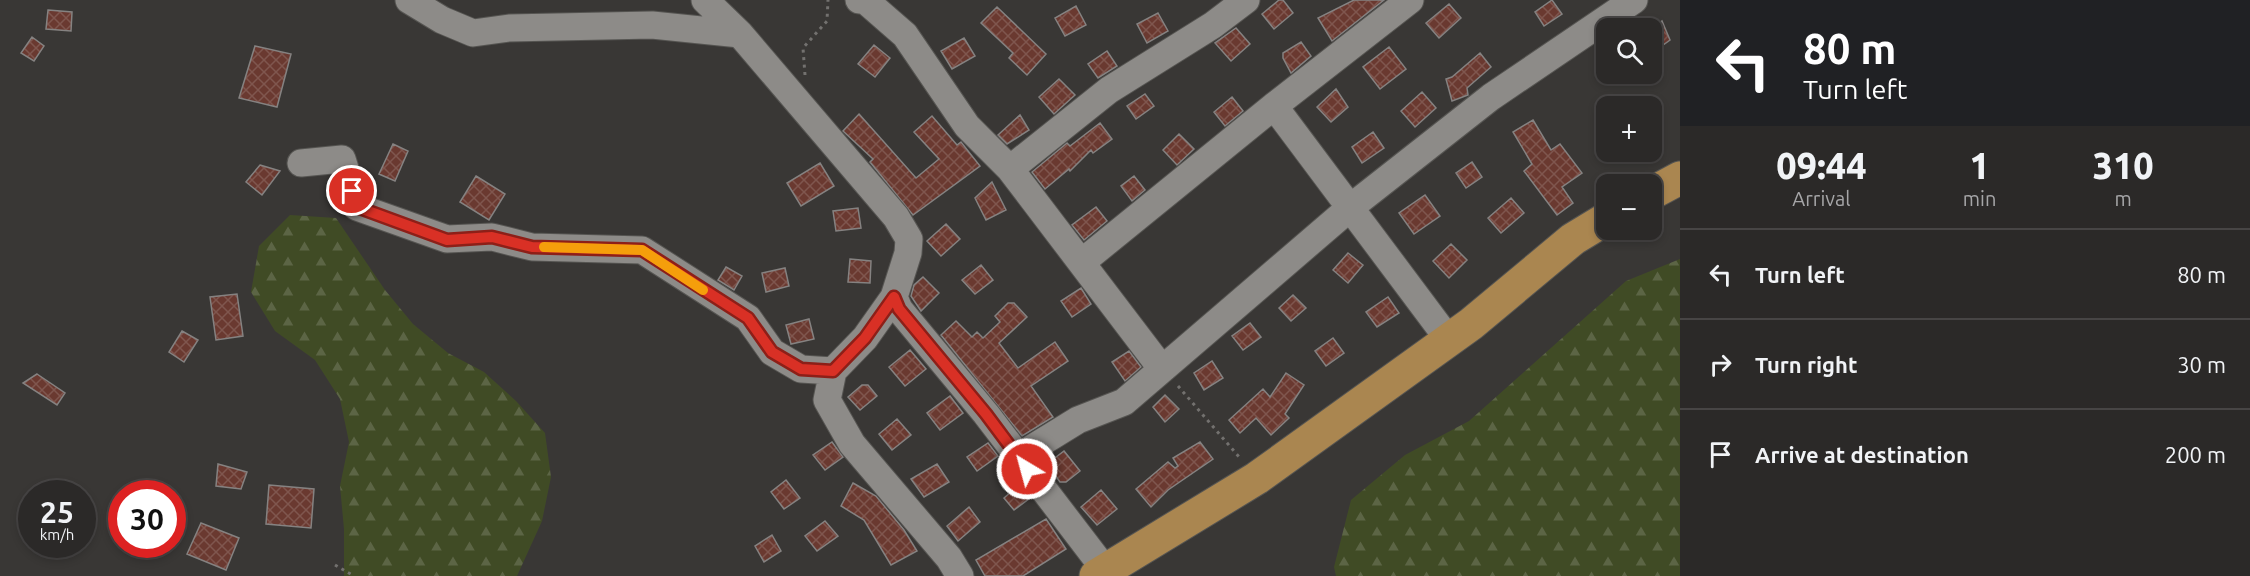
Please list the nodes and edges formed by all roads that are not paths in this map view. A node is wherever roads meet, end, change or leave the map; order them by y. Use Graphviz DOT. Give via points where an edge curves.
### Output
graph roads {
  1 [pos="409,0"];
  2 [pos="705,0"];
  3 [pos="860,0"];
  4 [pos="1246,0"];
  5 [pos="1410,0"];
  6 [pos="1634,0"];
  7 [pos="740,34"];
  8 [pos="1274,106"];
  9 [pos="301,163"];
  10 [pos="1010,169"];
  11 [pos="1680,178"];
  12 [pos="1662,188"];
  13 [pos="1351,207"];
  14 [pos="1596,225"];
  15 [pos="1082,262"];
  16 [pos="894,297"];
  17 [pos="1449,340"];
  18 [pos="1162,369"];
  19 [pos="833,371"];
  20 [pos="1018,457"];
  21 [pos="1101,573"];
  22 [pos="960,576"];
  1 -- 7 [label="street" via="473,33 509,28 652,24"];
  2 -- 7 [label="street"];
  3 -- 10 [label="street" via="905,35 967,126"];
  4 -- 10 [label="street" via="1109,90"];
  5 -- 8 [label="street"];
  6 -- 13 [label="street" via="1491,97"];
  7 -- 16 [label="street" via="896,217 909,239"];
  8 -- 13 [label="street"];
  8 -- 15 [label="street"];
  9 -- 19 [label="street" via="342,159 357,207 447,240 492,237 532,247 642,250 748,318 772,352 801,369"];
  10 -- 15 [label="street"];
  11 -- 12 [label="main road"];
  13 -- 17 [label="street"];
  13 -- 18 [label="street"];
  14 -- 17 [label="main road"];
  15 -- 18 [label="street"];
  16 -- 19 [label="street" via="865,338"];
  16 -- 20 [label="street" via="899,309"];
  17 -- 21 [label="main road" via="1257,478"];
  18 -- 20 [label="street" via="1124,402 1078,420"];
  19 -- 22 [label="street" via="827,400 852,444"];
  20 -- 21 [label="street"];
}
